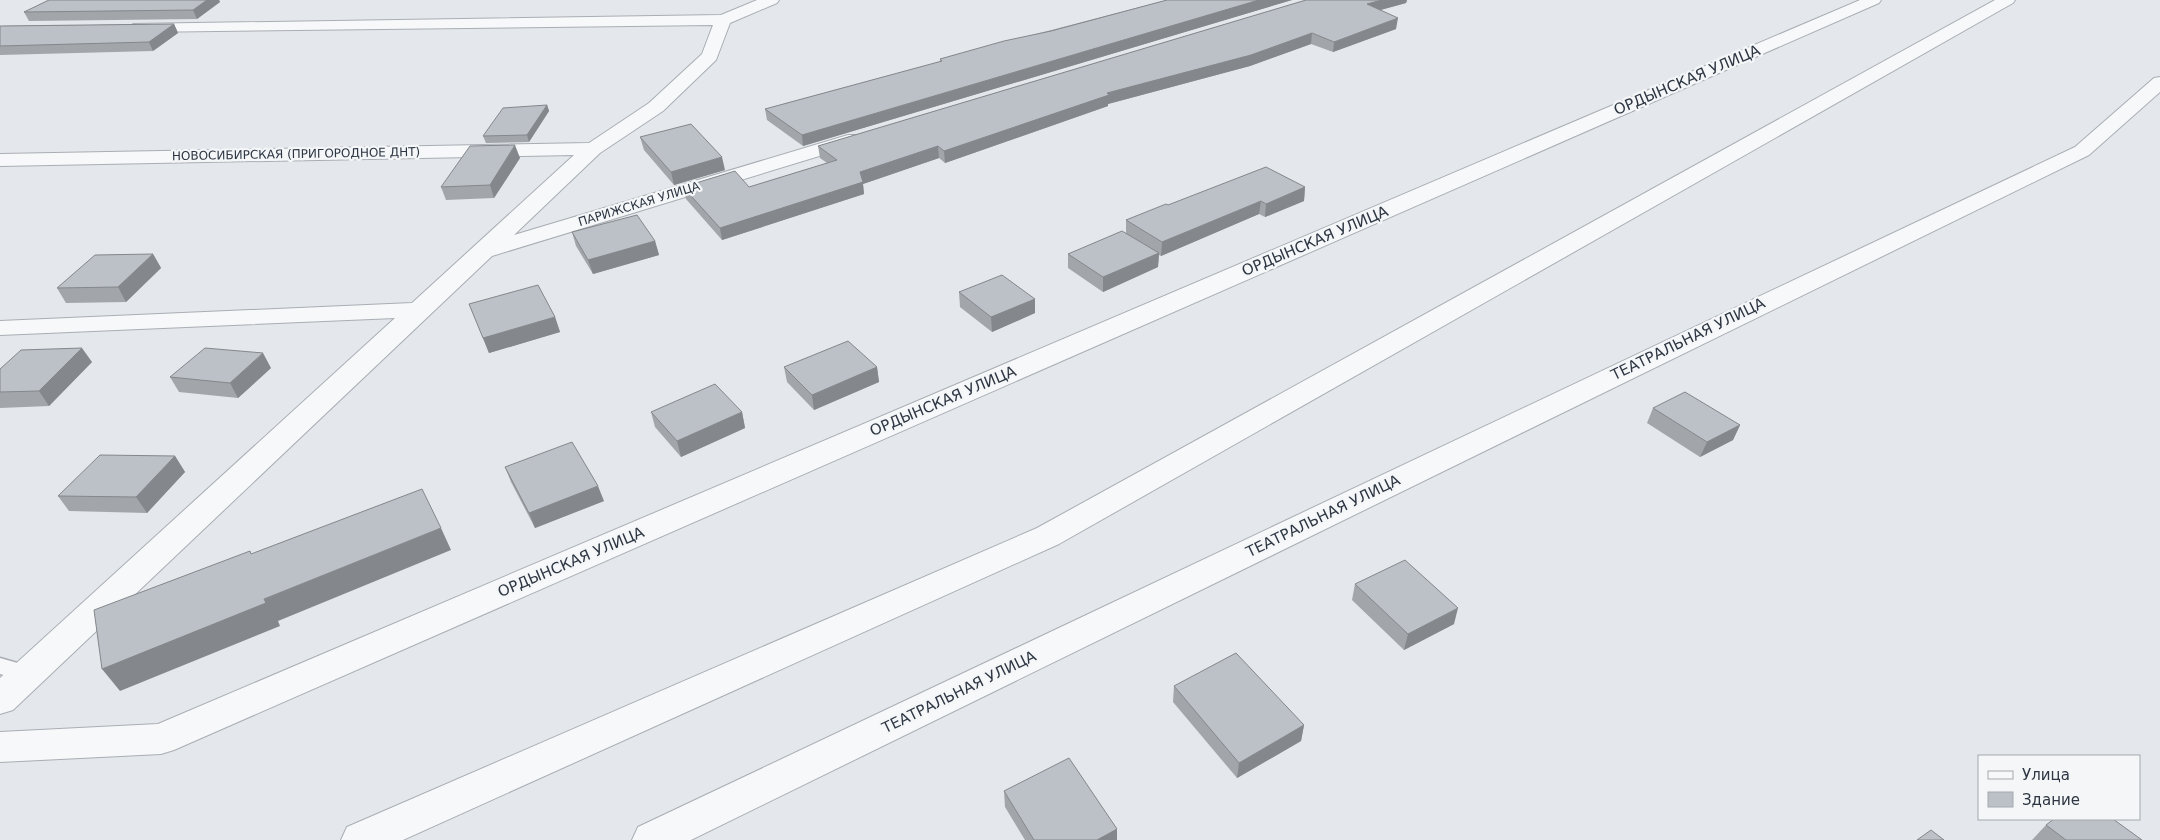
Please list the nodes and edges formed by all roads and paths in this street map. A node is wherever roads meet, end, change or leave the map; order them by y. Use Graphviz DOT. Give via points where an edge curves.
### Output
graph roads {
  1 [pos="772,0"];
  2 [pos="1873,0"];
  3 [pos="2007,0"];
  4 [pos="723,20"];
  5 [pos="119,27"];
  6 [pos="2160,82"];
  7 [pos="869,134"];
  8 [pos="593,148"];
  9 [pos="0,160"];
  10 [pos="480,252"];
  11 [pos="419,310"];
  12 [pos="0,328"];
  13 [pos="0,666"];
  14 [pos="28,674"];
  15 [pos="0,700"];
  16 [pos="0,747"];
  17 [pos="361,840"];
  18 [pos="652,840"];
  1 -- 4 [label="street"];
  2 -- 16 [label="street, ОРДЫНСКАЯ УЛИЦА" via="161,739"];
  3 -- 17 [label="street" via="1048,536"];
  4 -- 5 [label="street"];
  4 -- 8 [label="street" via="710,56 656,107"];
  6 -- 18 [label="street, ТЕАТРАЛЬНАЯ УЛИЦА" via="2082,151"];
  7 -- 10 [label="street, ПАРИЖСКАЯ УЛИЦА"];
  8 -- 9 [label="street, НОВОСИБИРСКАЯ (ПРИГОРОДНОЕ ДНТ)"];
  8 -- 10 [label="street"];
  10 -- 11 [label="street"];
  11 -- 12 [label="street"];
  11 -- 14 [label="street"];
  13 -- 14 [label="lane"];
  14 -- 15 [label="street"];
}
